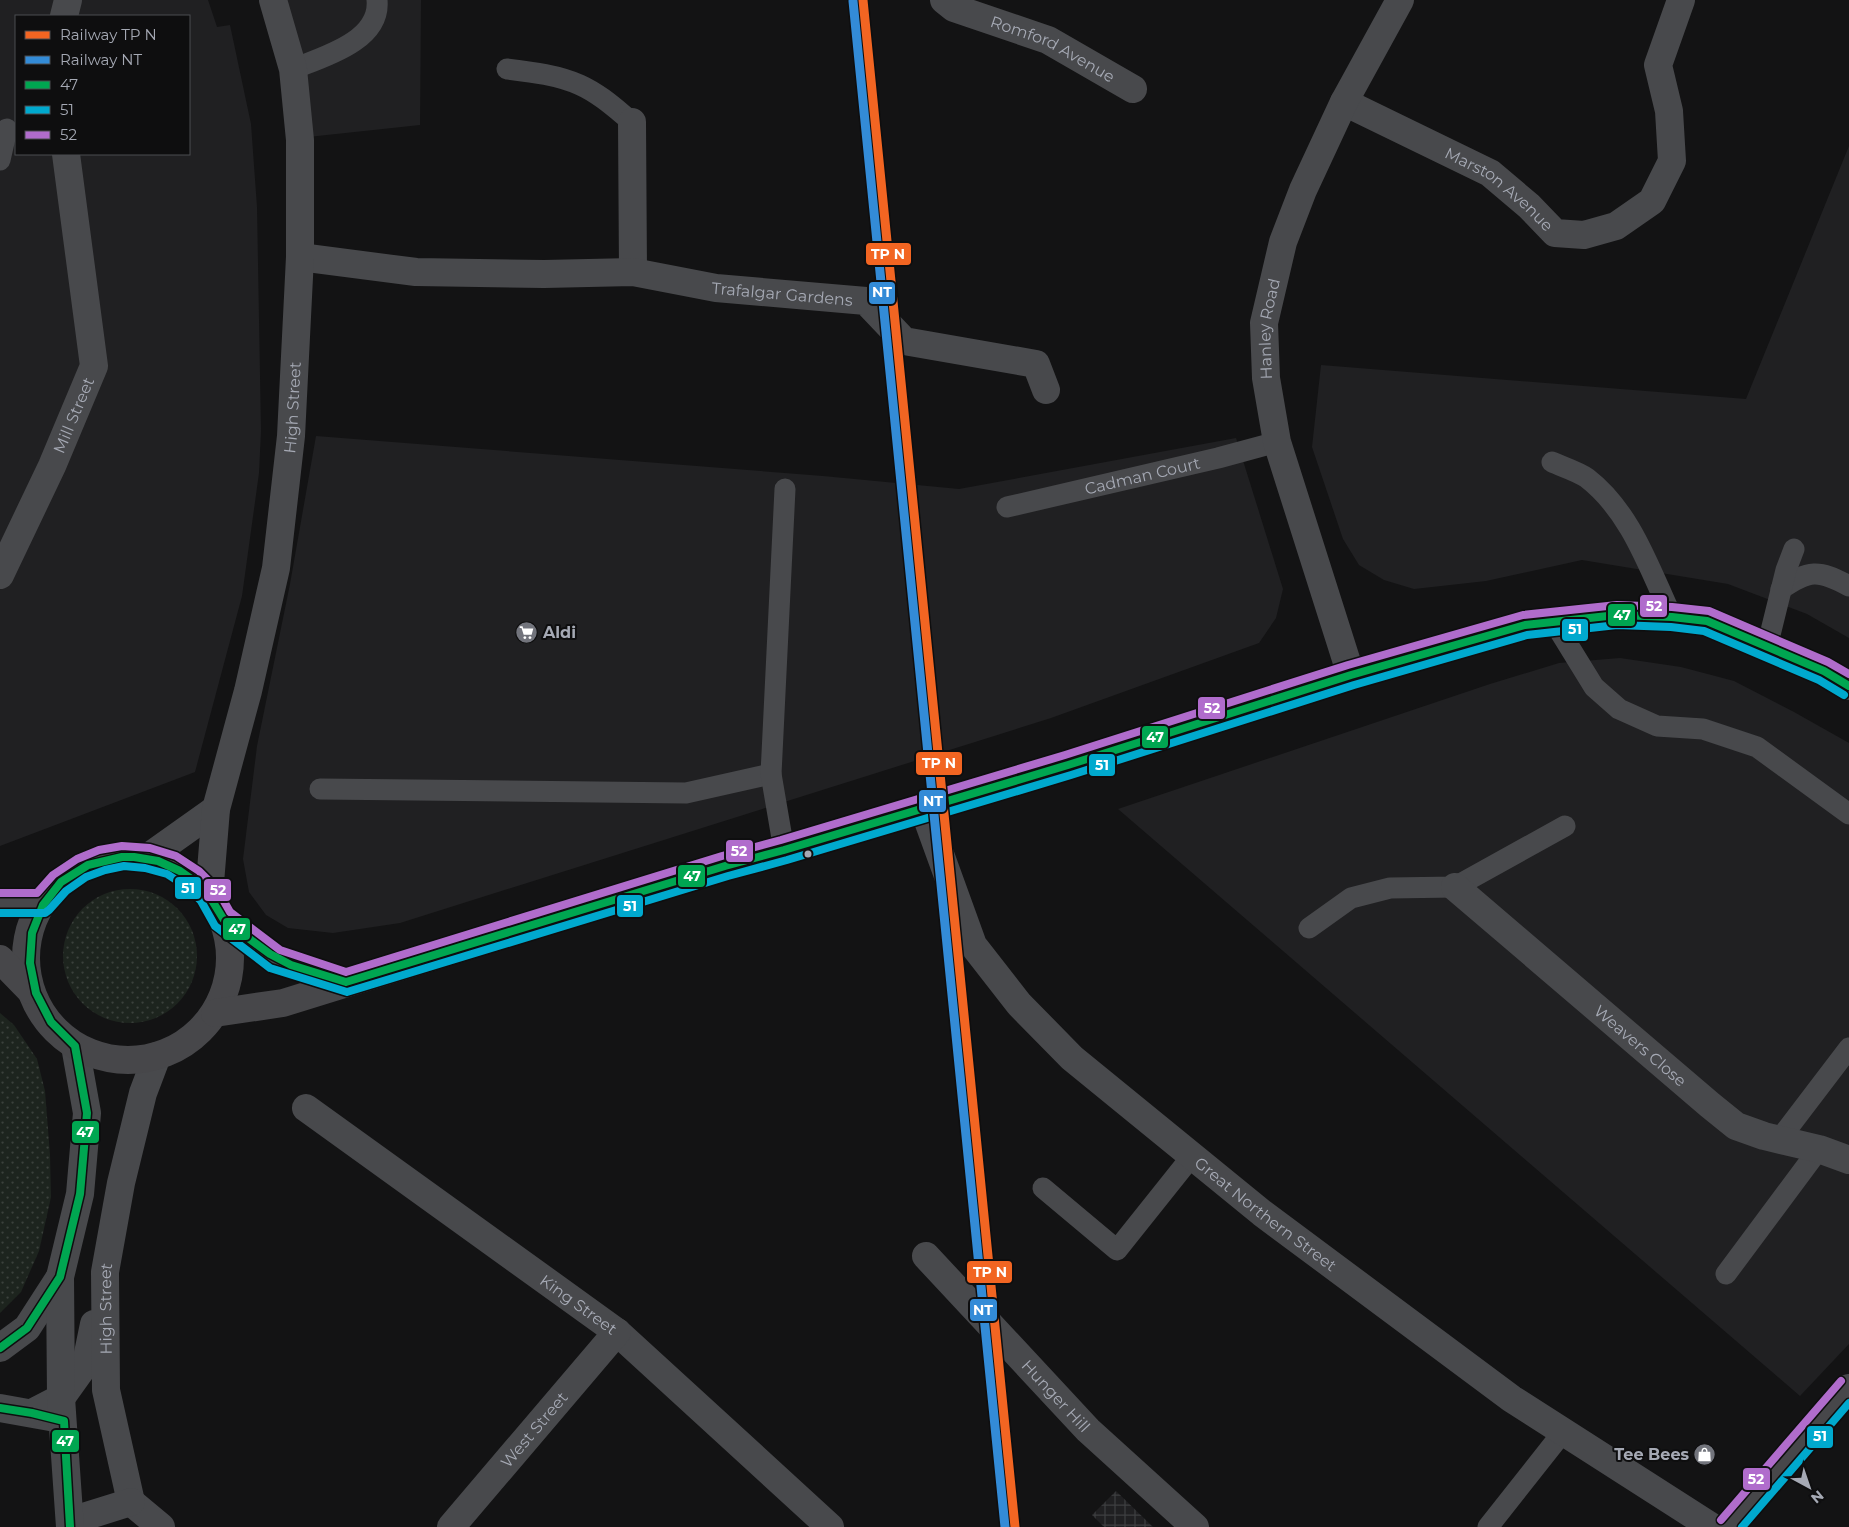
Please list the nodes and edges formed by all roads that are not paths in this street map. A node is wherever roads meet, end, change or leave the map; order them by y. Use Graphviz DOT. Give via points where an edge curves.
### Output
graph roads {
  1 [pos="68,0"];
  2 [pos="273,0"];
  3 [pos="377,0"];
  4 [pos="944,0"];
  5 [pos="1400,0"];
  6 [pos="1681,0"];
  7 [pos="64,15"];
  8 [pos="293,69"];
  9 [pos="507,69"];
  10 [pos="1133,89"];
  11 [pos="1344,102"];
  12 [pos="632,122"];
  13 [pos="7,129"];
  14 [pos="66,155"];
  15 [pos="0,160"];
  16 [pos="300,256"];
  17 [pos="633,272"];
  18 [pos="1046,390"];
  19 [pos="1277,442"];
  20 [pos="1552,462"];
  21 [pos="785,489"];
  22 [pos="1007,507"];
  23 [pos="1794,548"];
  24 [pos="0,575"];
  25 [pos="1849,586"];
  26 [pos="1781,589"];
  27 [pos="1672,617"];
  28 [pos="1554,622"];
  29 [pos="1767,646"];
  30 [pos="1351,675"];
  31 [pos="1849,686"];
  32 [pos="771,774"];
  33 [pos="320,790"];
  34 [pos="923,807"];
  35 [pos="216,808"];
  36 [pos="1849,814"];
  37 [pos="1565,826"];
  38 [pos="784,850"];
  39 [pos="146,858"];
  40 [pos="1455,887"];
  41 [pos="209,895"];
  42 [pos="0,902"];
  43 [pos="42,903"];
  44 [pos="222,919"];
  45 [pos="1310,928"];
  46 [pos="0,959"];
  47 [pos="346,982"];
  48 [pos="30,990"];
  49 [pos="215,1012"];
  50 [pos="75,1046"];
  51 [pos="1848,1051"];
  52 [pos="157,1056"];
  53 [pos="306,1108"];
  54 [pos="1779,1140"];
  55 [pos="1819,1148"];
  56 [pos="1192,1156"];
  57 [pos="1849,1160"];
  58 [pos="1043,1188"];
  59 [pos="926,1256"];
  60 [pos="104,1272"];
  61 [pos="1726,1274"];
  62 [pos="60,1277"];
  63 [pos="616,1332"];
  64 [pos="0,1348"];
  65 [pos="1849,1388"];
  66 [pos="0,1408"];
  67 [pos="62,1410"];
  68 [pos="1564,1432"];
  69 [pos="131,1502"];
  70 [pos="70,1524"];
  71 [pos="161,1527"];
  72 [pos="451,1527"];
  73 [pos="830,1527"];
  74 [pos="1195,1527"];
  75 [pos="1488,1527"];
  76 [pos="1712,1527"];
  77 [pos="1728,1527"];
  1 -- 7 [label="street"];
  2 -- 8 [label="street, High Street"];
  3 -- 8 [label="lane" via="373,23 360,37 341,50"];
  4 -- 10 [label="street, Romford Avenue" via="954,8 1048,40"];
  5 -- 11 [label="street, Hanley Road"];
  6 -- 11 [label="street, Marston Avenue" via="1658,65 1669,111 1672,161 1652,201 1616,226 1584,235 1555,233 1490,173"];
  8 -- 16 [label="street, High Street" via="300,140"];
  9 -- 12 [label="lane" via="538,73 581,85"];
  11 -- 19 [label="street, Hanley Road" via="1283,242 1264,323 1266,378"];
  12 -- 17 [label="street"];
  13 -- 15 [label="lane"];
  14 -- 24 [label="street, Mill Street" via="94,366 52,466"];
  16 -- 17 [label="street, Trafalgar Gardens" via="416,272"];
  16 -- 35 [label="street, High Street" via="291,436 276,568 248,691"];
  17 -- 18 [label="street, Trafalgar Gardens" via="716,288 866,301 904,341 1036,364"];
  19 -- 22 [label="lane, Cadman Court"];
  19 -- 30 [label="street, Hanley Road"];
  20 -- 27 [label="lane" via="1586,477 1619,510 1644,554"];
  21 -- 32 [label="lane"];
  23 -- 26 [label="lane"];
  25 -- 26 [label="lane" via="1818,573 1801,576"];
  26 -- 29 [label="lane"];
  27 -- 28 [label="main road" via="1617,615"];
  27 -- 29 [label="main road" via="1707,621"];
  28 -- 30 [label="main road" via="1525,625"];
  28 -- 36 [label="lane" via="1594,687 1619,709 1657,726 1703,729 1758,747"];
  29 -- 31 [label="main road" via="1824,671"];
  30 -- 34 [label="main road" via="1068,765"];
  32 -- 33 [label="lane" via="686,793"];
  32 -- 38 [label="lane"];
  34 -- 38 [label="main road"];
  34 -- 56 [label="street, Great Northern Street" via="973,945 1020,1004 1072,1058"];
  35 -- 39 [label="street"];
  35 -- 41 [label="street, High Street"];
  37 -- 40 [label="lane"];
  38 -- 47 [label="main road"];
  39 -- 41 [label="main road" via="171,865 193,879"];
  39 -- 43 [label="main road" via="124,856 81,868 59,883"];
  40 -- 45 [label="lane" via="1390,888 1351,898"];
  40 -- 54 [label="street, Weavers Close" via="1736,1126"];
  41 -- 44 [label="main road"];
  42 -- 43 [label="main road"];
  43 -- 48 [label="main road" via="31,926 26,952"];
  44 -- 47 [label="main road" via="275,958"];
  44 -- 49 [label="main road" via="231,954 227,984"];
  46 -- 48 [label="main road"];
  47 -- 49 [label="main road" via="283,1002"];
  48 -- 50 [label="main road" via="50,1025"];
  49 -- 52 [label="main road" via="198,1033 176,1049"];
  50 -- 52 [label="main road" via="99,1057 125,1061"];
  50 -- 62 [label="street" via="87,1113 80,1194"];
  51 -- 54 [label="lane"];
  52 -- 60 [label="street, High Street" via="143,1093"];
  53 -- 63 [label="street, King Street"];
  54 -- 55 [label="street, Weavers Close"];
  55 -- 57 [label="street, Weavers Close"];
  55 -- 61 [label="lane"];
  56 -- 58 [label="lane" via="1117,1250"];
  56 -- 68 [label="street, Great Northern Street" via="1504,1393"];
  59 -- 74 [label="street, Hunger Hill" via="1088,1430"];
  60 -- 67 [label="street" via="86,1363"];
  60 -- 69 [label="street, High Street" via="106,1390"];
  62 -- 64 [label="street" via="27,1328"];
  62 -- 67 [label="street"];
  63 -- 72 [label="street, West Street"];
  63 -- 73 [label="street, King Street"];
  65 -- 77 [label="main road"];
  66 -- 67 [label="street" via="32,1413"];
  67 -- 70 [label="street"];
  68 -- 75 [label="lane"];
  68 -- 76 [label="street, Great Northern Street"];
  69 -- 70 [label="street"];
  69 -- 71 [label="street"];
}
